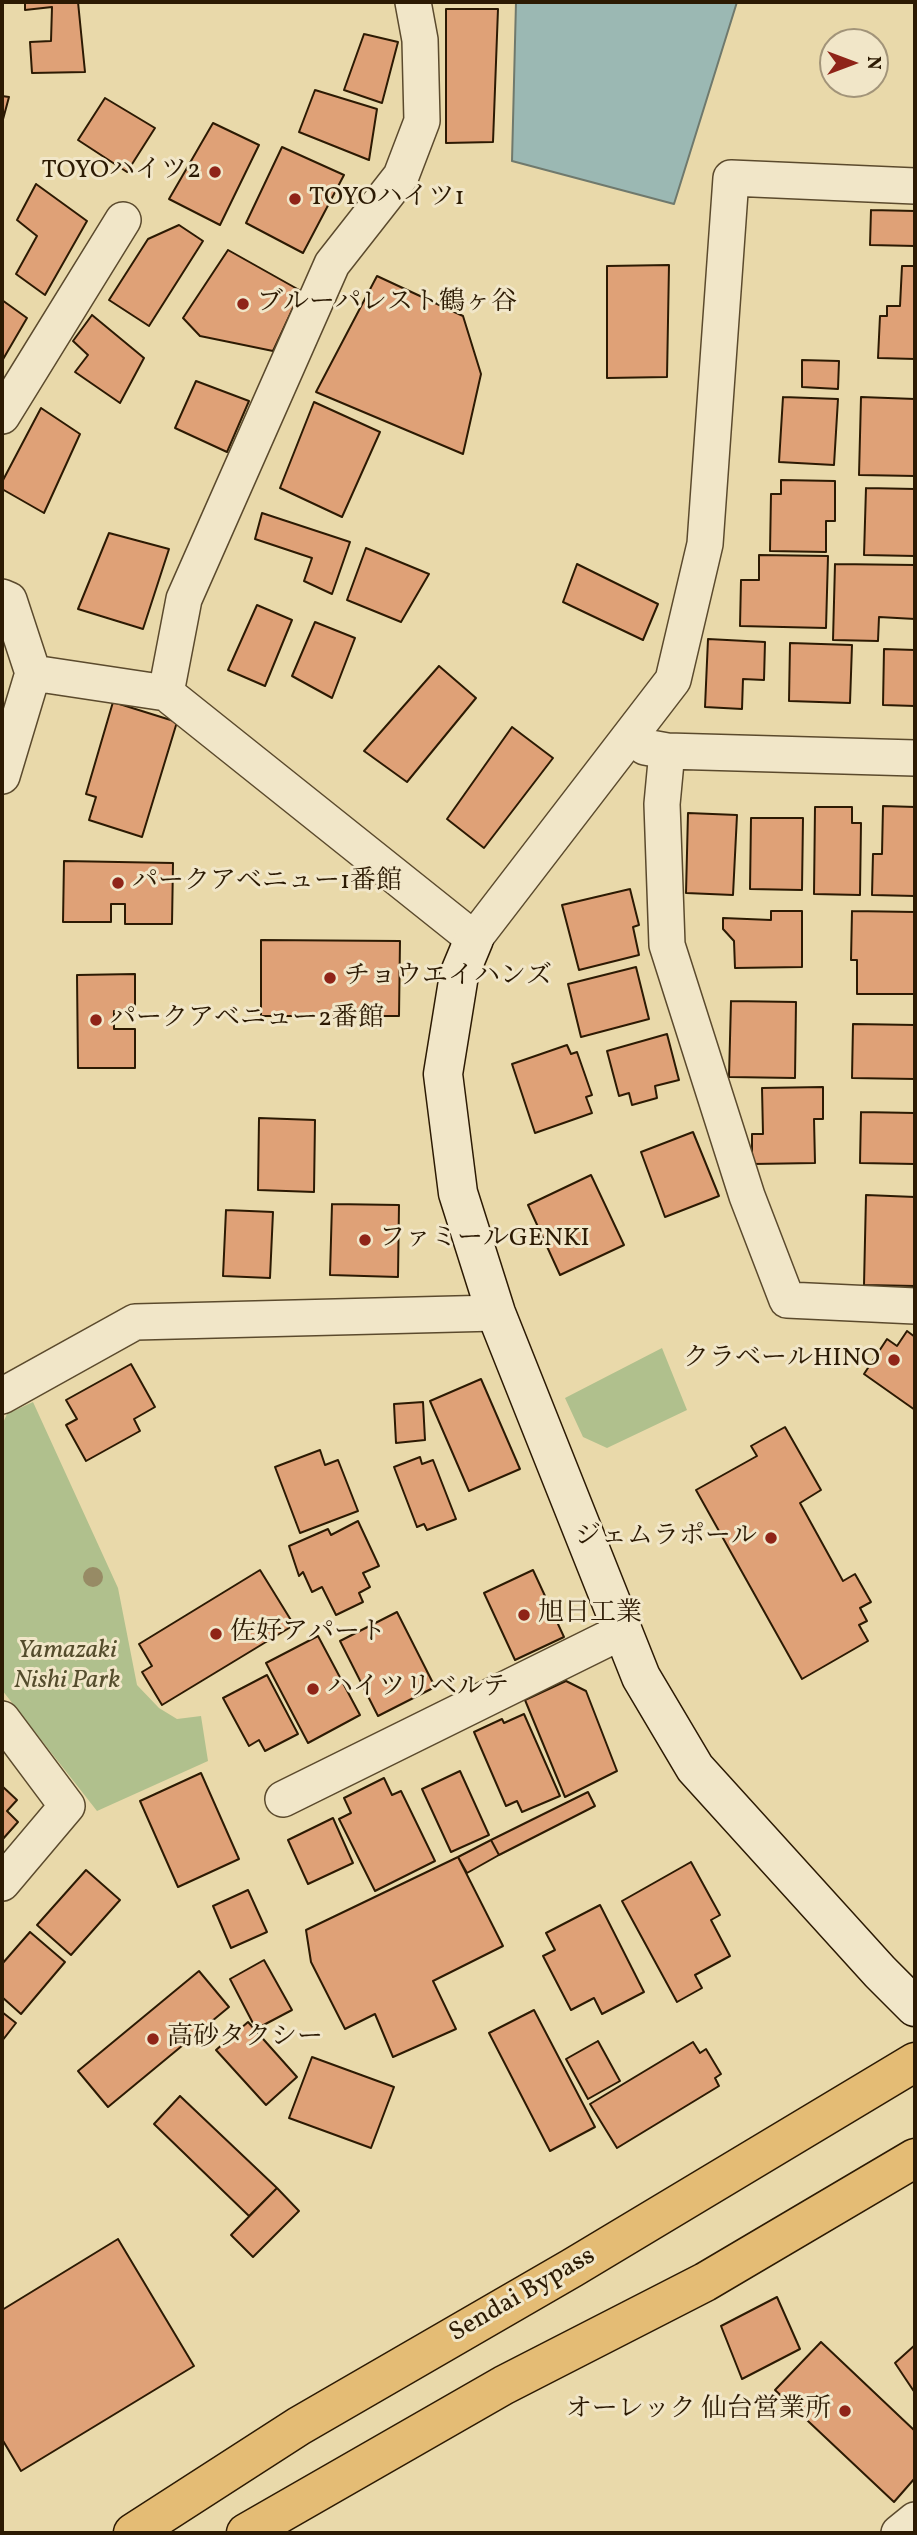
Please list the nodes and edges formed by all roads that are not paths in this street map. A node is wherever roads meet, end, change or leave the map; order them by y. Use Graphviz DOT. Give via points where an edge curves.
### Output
graph roads {
  1 [pos="413,2"];
  2 [pos="915,186"];
  3 [pos="123,220"];
  4 [pos="2,416"];
  5 [pos="2,597"];
  6 [pos="33,673"];
  7 [pos="166,693"];
  8 [pos="624,744"];
  9 [pos="667,751"];
  10 [pos="915,758"];
  11 [pos="2,776"];
  12 [pos="474,939"];
  13 [pos="915,1306"];
  14 [pos="496,1313"];
  15 [pos="2,1396"];
  16 [pos="623,1631"];
  17 [pos="2,1719"];
  18 [pos="283,1799"];
  19 [pos="2,1883"];
  20 [pos="915,2007"];
  21 [pos="915,2062"];
  22 [pos="915,2158"];
  23 [pos="915,2520"];
  24 [pos="133,2533"];
  25 [pos="246,2533"];
  26 [pos="899,2533"];
  1 -- 7 [label="street" via="420,40 422,121 401,176 332,264 184,598"];
  2 -- 8 [label="street" via="731,178 705,544 673,680"];
  3 -- 4 [label="street"];
  5 -- 6 [label="street" via="9,600"];
  6 -- 7 [label="street"];
  6 -- 11 [label="street"];
  7 -- 12 [label="street"];
  8 -- 9 [label="street"];
  8 -- 12 [label="street"];
  9 -- 10 [label="street"];
  9 -- 13 [label="street" via="662,804 667,945 747,1196 787,1300"];
  12 -- 14 [label="street" via="459,975 443,1074 458,1193"];
  14 -- 15 [label="street" via="135,1322"];
  14 -- 16 [label="street"];
  16 -- 18 [label="street"];
  16 -- 20 [label="street" via="641,1677 695,1768"];
  17 -- 19 [label="street" via="67,1806"];
  21 -- 24 [label="highway, Sendai Bypass" via="299,2426"];
  22 -- 25 [label="highway" via="705,2282 504,2385"];
  23 -- 26 [label="street"];
}
